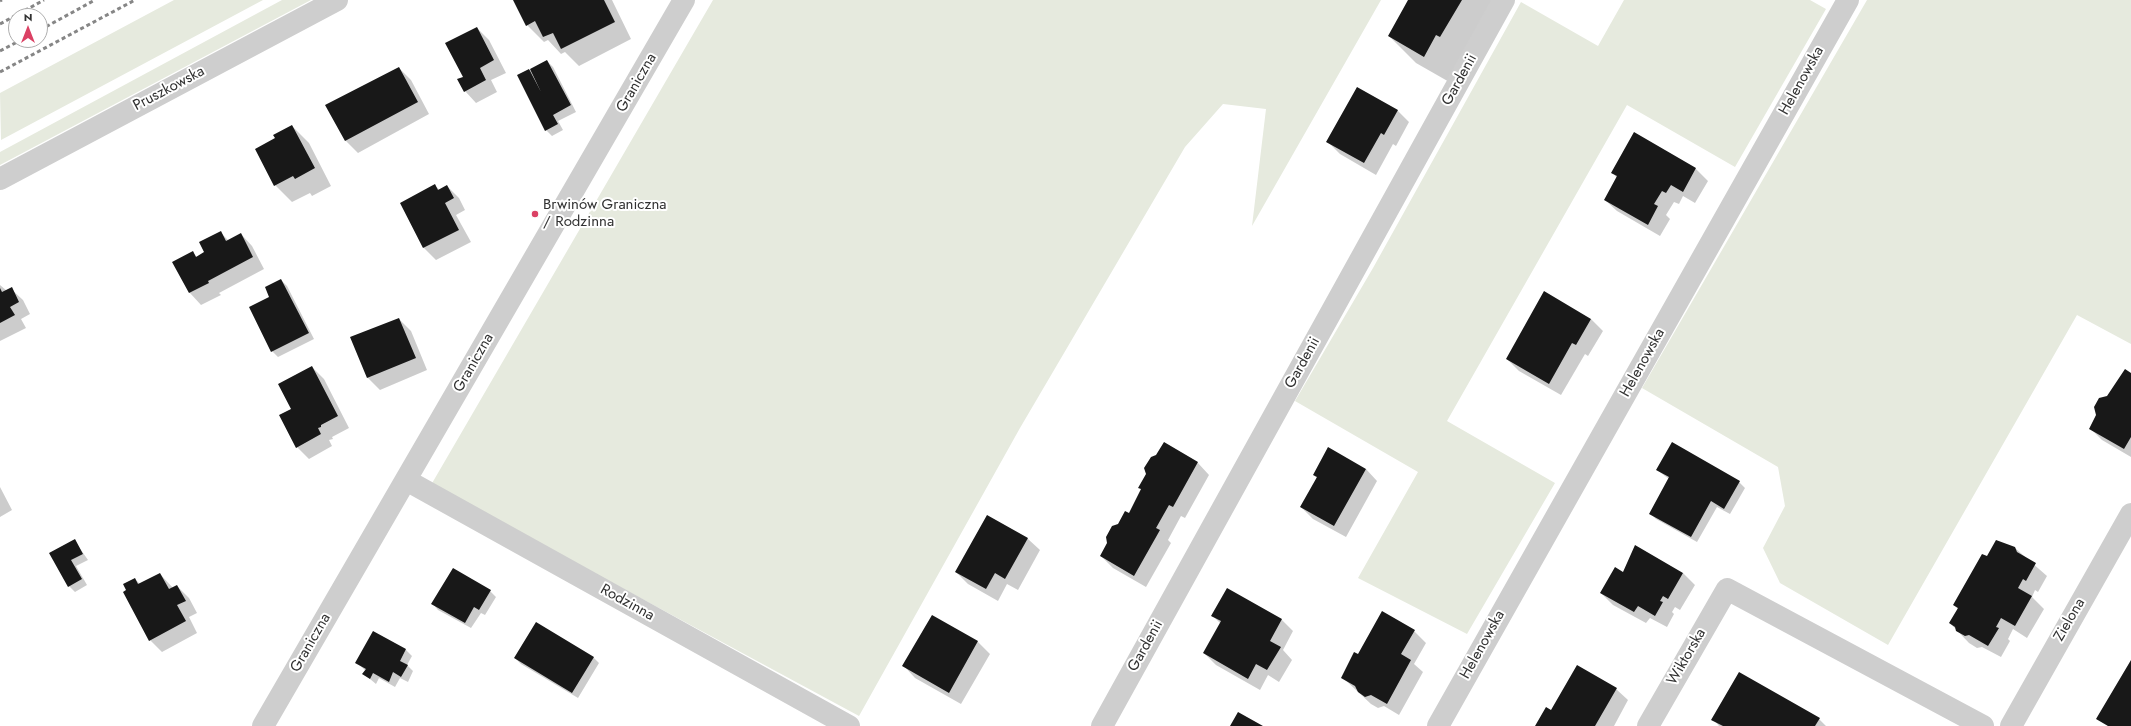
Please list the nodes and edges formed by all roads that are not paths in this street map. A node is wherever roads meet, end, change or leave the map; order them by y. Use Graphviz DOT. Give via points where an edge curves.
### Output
graph roads {
  1 [pos="337,0"];
  2 [pos="684,0"];
  3 [pos="1504,0"];
  4 [pos="1848,0"];
  5 [pos="0,179"];
  6 [pos="406,480"];
  7 [pos="2131,514"];
  8 [pos="845,725"];
  9 [pos="263,726"];
  10 [pos="1102,726"];
  11 [pos="1438,726"];
  12 [pos="1648,726"];
  13 [pos="1983,726"];
  14 [pos="2011,726"];
  1 -- 5 [label="street, Pruszkowska"];
  2 -- 6 [label="street, Graniczna"];
  3 -- 10 [label="street, Gardenii"];
  4 -- 11 [label="street, Helenowska"];
  6 -- 8 [label="street, Rodzinna"];
  6 -- 9 [label="street, Graniczna"];
  7 -- 14 [label="street, Zielona"];
  12 -- 13 [label="street, Wiktorska" via="1727,589"];
}
